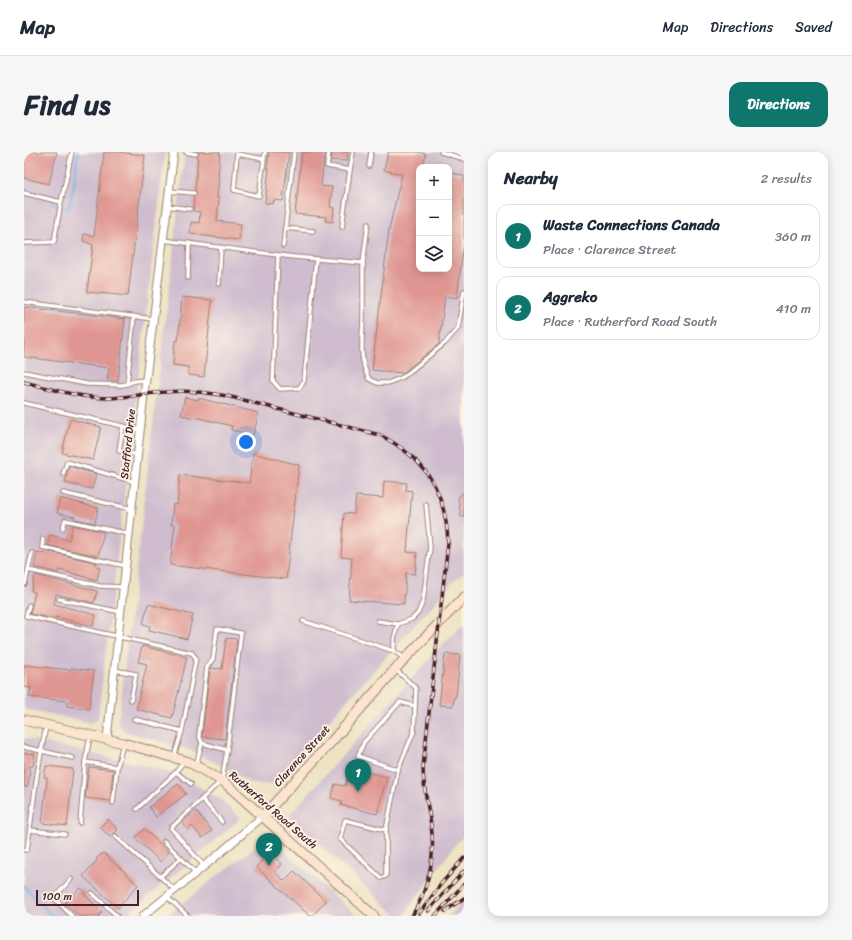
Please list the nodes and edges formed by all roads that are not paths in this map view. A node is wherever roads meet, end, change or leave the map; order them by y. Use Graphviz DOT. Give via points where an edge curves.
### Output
graph roads {
  1 [pos="72,152"];
  2 [pos="174,152"];
  3 [pos="186,152"];
  4 [pos="265,152"];
  5 [pos="294,152"];
  6 [pos="329,152"];
  7 [pos="352,152"];
  8 [pos="371,152"];
  9 [pos="441,152"];
  10 [pos="196,154"];
  11 [pos="264,159"];
  12 [pos="464,159"];
  13 [pos="369,166"];
  14 [pos="350,170"];
  15 [pos="169,191"];
  16 [pos="24,193"];
  17 [pos="194,194"];
  18 [pos="61,202"];
  19 [pos="167,206"];
  20 [pos="190,209"];
  21 [pos="368,224"];
  22 [pos="342,227"];
  23 [pos="285,228"];
  24 [pos="313,231"];
  25 [pos="163,240"];
  26 [pos="24,243"];
  27 [pos="189,243"];
  28 [pos="283,246"];
  29 [pos="221,247"];
  30 [pos="278,255"];
  31 [pos="316,259"];
  32 [pos="363,263"];
  33 [pos="188,278"];
  34 [pos="219,284"];
  35 [pos="464,290"];
  36 [pos="24,302"];
  37 [pos="134,316"];
  38 [pos="153,320"];
  39 [pos="24,372"];
  40 [pos="146,380"];
  41 [pos="127,384"];
  42 [pos="24,403"];
  43 [pos="123,426"];
  44 [pos="140,430"];
  45 [pos="138,455"];
  46 [pos="63,474"];
  47 [pos="135,482"];
  48 [pos="63,493"];
  49 [pos="426,504"];
  50 [pos="132,509"];
  51 [pos="63,528"];
  52 [pos="129,534"];
  53 [pos="43,538"];
  54 [pos="32,553"];
  55 [pos="126,566"];
  56 [pos="28,570"];
  57 [pos="25,584"];
  58 [pos="123,587"];
  59 [pos="59,599"];
  60 [pos="463,601"];
  61 [pos="29,605"];
  62 [pos="121,612"];
  63 [pos="378,621"];
  64 [pos="303,622"];
  65 [pos="398,624"];
  66 [pos="118,637"];
  67 [pos="394,651"];
  68 [pos="405,659"];
  69 [pos="395,669"];
  70 [pos="114,670"];
  71 [pos="132,700"];
  72 [pos="415,706"];
  73 [pos="134,719"];
  74 [pos="24,720"];
  75 [pos="46,725"];
  76 [pos="182,731"];
  77 [pos="90,735"];
  78 [pos="107,739"];
  79 [pos="123,743"];
  80 [pos="202,743"];
  81 [pos="24,747"];
  82 [pos="42,750"];
  83 [pos="227,750"];
  84 [pos="174,757"];
  85 [pos="73,758"];
  86 [pos="185,760"];
  87 [pos="85,762"];
  88 [pos="196,765"];
  89 [pos="117,767"];
  90 [pos="398,770"];
  91 [pos="176,772"];
  92 [pos="222,780"];
  93 [pos="191,784"];
  94 [pos="202,799"];
  95 [pos="113,803"];
  96 [pos="137,809"];
  97 [pos="263,816"];
  98 [pos="222,822"];
  99 [pos="80,823"];
  100 [pos="30,830"];
  101 [pos="386,830"];
  102 [pos="64,834"];
  103 [pos="115,836"];
  104 [pos="164,841"];
  105 [pos="24,850"];
  106 [pos="181,858"];
  107 [pos="204,866"];
  108 [pos="196,873"];
  109 [pos="160,877"];
  110 [pos="71,879"];
  111 [pos="175,890"];
  112 [pos="92,892"];
  113 [pos="167,897"];
  114 [pos="186,915"];
  115 [pos="72,916"];
  116 [pos="117,916"];
  117 [pos="143,916"];
  118 [pos="374,916"];
  1 -- 18 [label="lane"];
  2 -- 15 [label="street, Stafford Drive"];
  3 -- 10 [label="lane"];
  4 -- 11 [label="lane"];
  5 -- 23 [label="lane"];
  6 -- 14 [label="lane" via="327,166"];
  7 -- 14 [label="lane"];
  8 -- 13 [label="lane"];
  9 -- 12 [label="lane"];
  11 -- 11 [label="lane" via="258,196 234,190 237,154"];
  14 -- 22 [label="lane"];
  15 -- 17 [label="lane"];
  15 -- 19 [label="street, Stafford Drive"];
  16 -- 18 [label="lane"];
  18 -- 26 [label="lane" via="54,242"];
  19 -- 20 [label="lane"];
  19 -- 25 [label="street, Stafford Drive"];
  21 -- 32 [label="lane"];
  23 -- 24 [label="lane"];
  23 -- 28 [label="lane"];
  25 -- 27 [label="lane"];
  25 -- 38 [label="street, Stafford Drive"];
  27 -- 29 [label="lane"];
  27 -- 33 [label="lane"];
  29 -- 30 [label="lane"];
  29 -- 34 [label="lane"];
  30 -- 31 [label="lane"];
  30 -- 31 [label="lane" via="273,381 280,389 299,388 304,381"];
  31 -- 32 [label="lane"];
  32 -- 35 [label="lane" via="362,362 369,379 377,383 388,383 403,377 445,343 458,328"];
  36 -- 37 [label="lane"];
  37 -- 38 [label="lane"];
  37 -- 41 [label="lane"];
  38 -- 40 [label="street, Stafford Drive"];
  39 -- 41 [label="lane" via="87,384"];
  40 -- 41 [label="lane"];
  40 -- 44 [label="street, Stafford Drive"];
  42 -- 43 [label="lane"];
  43 -- 44 [label="lane"];
  43 -- 45 [label="lane" via="119,451"];
  44 -- 45 [label="street, Stafford Drive"];
  45 -- 47 [label="street, Stafford Drive"];
  46 -- 47 [label="lane" via="67,462"];
  47 -- 50 [label="street, Stafford Drive"];
  48 -- 50 [label="lane"];
  49 -- 65 [label="lane" via="430,547 423,601 412,619"];
  50 -- 52 [label="street, Stafford Drive"];
  51 -- 52 [label="lane" via="65,520"];
  52 -- 55 [label="street, Stafford Drive"];
  53 -- 55 [label="lane" via="42,546"];
  54 -- 56 [label="lane"];
  55 -- 58 [label="street, Stafford Drive"];
  56 -- 57 [label="lane"];
  56 -- 58 [label="lane" via="100,586"];
  58 -- 62 [label="street, Stafford Drive"];
  59 -- 62 [label="lane"];
  60 -- 68 [label="street, Clarence Street"];
  61 -- 66 [label="lane" via="26,616"];
  62 -- 66 [label="street, Stafford Drive"];
  63 -- 65 [label="lane"];
  64 -- 67 [label="lane"];
  65 -- 67 [label="lane"];
  66 -- 70 [label="street, Stafford Drive"];
  66 -- 76 [label="lane" via="192,653 196,658"];
  67 -- 68 [label="lane"];
  68 -- 69 [label="street, Clarence Street"];
  69 -- 72 [label="lane" via="416,688"];
  69 -- 97 [label="street, Clarence Street"];
  70 -- 71 [label="lane" via="136,674"];
  70 -- 78 [label="street, Stafford Drive"];
  72 -- 90 [label="lane" via="414,731"];
  72 -- 90 [label="lane" via="400,702 364,742 358,756"];
  73 -- 76 [label="lane"];
  74 -- 75 [label="street, Rutherford Road South"];
  75 -- 77 [label="street, Rutherford Road South"];
  75 -- 82 [label="lane"];
  76 -- 84 [label="lane"];
  77 -- 78 [label="street, Rutherford Road South"];
  77 -- 87 [label="lane"];
  78 -- 79 [label="street, Rutherford Road South"];
  79 -- 84 [label="street, Rutherford Road South"];
  79 -- 89 [label="lane"];
  80 -- 83 [label="lane"];
  80 -- 83 [label="lane" via="199,735 208,667 213,659 217,629 241,633"];
  80 -- 88 [label="lane"];
  81 -- 82 [label="lane"];
  82 -- 85 [label="lane"];
  82 -- 100 [label="lane"];
  83 -- 92 [label="lane"];
  84 -- 86 [label="street, Rutherford Road South"];
  86 -- 88 [label="street, Rutherford Road South"];
  86 -- 91 [label="lane"];
  87 -- 89 [label="lane"];
  87 -- 99 [label="lane"];
  88 -- 92 [label="street, Rutherford Road South"];
  89 -- 95 [label="lane"];
  90 -- 101 [label="lane"];
  91 -- 93 [label="lane"];
  91 -- 96 [label="lane"];
  92 -- 94 [label="lane"];
  92 -- 97 [label="street, Rutherford Road South"];
  94 -- 98 [label="lane"];
  94 -- 107 [label="lane" via="171,828"];
  97 -- 107 [label="street, Clarence Street"];
  97 -- 118 [label="street, Rutherford Road South"];
  100 -- 102 [label="lane"];
  100 -- 105 [label="lane" via="27,850"];
  101 -- 101 [label="lane" via="386,876 381,878 340,839 345,820"];
  103 -- 109 [label="lane"];
  104 -- 106 [label="lane"];
  106 -- 108 [label="lane"];
  106 -- 109 [label="lane"];
  107 -- 108 [label="street, Clarence Street"];
  108 -- 111 [label="street, Clarence Street"];
  109 -- 111 [label="lane"];
  110 -- 115 [label="lane" via="54,898"];
  111 -- 113 [label="street, Clarence Street"];
  112 -- 116 [label="lane"];
  113 -- 114 [label="lane"];
  113 -- 117 [label="street, Clarence Street"];
}
